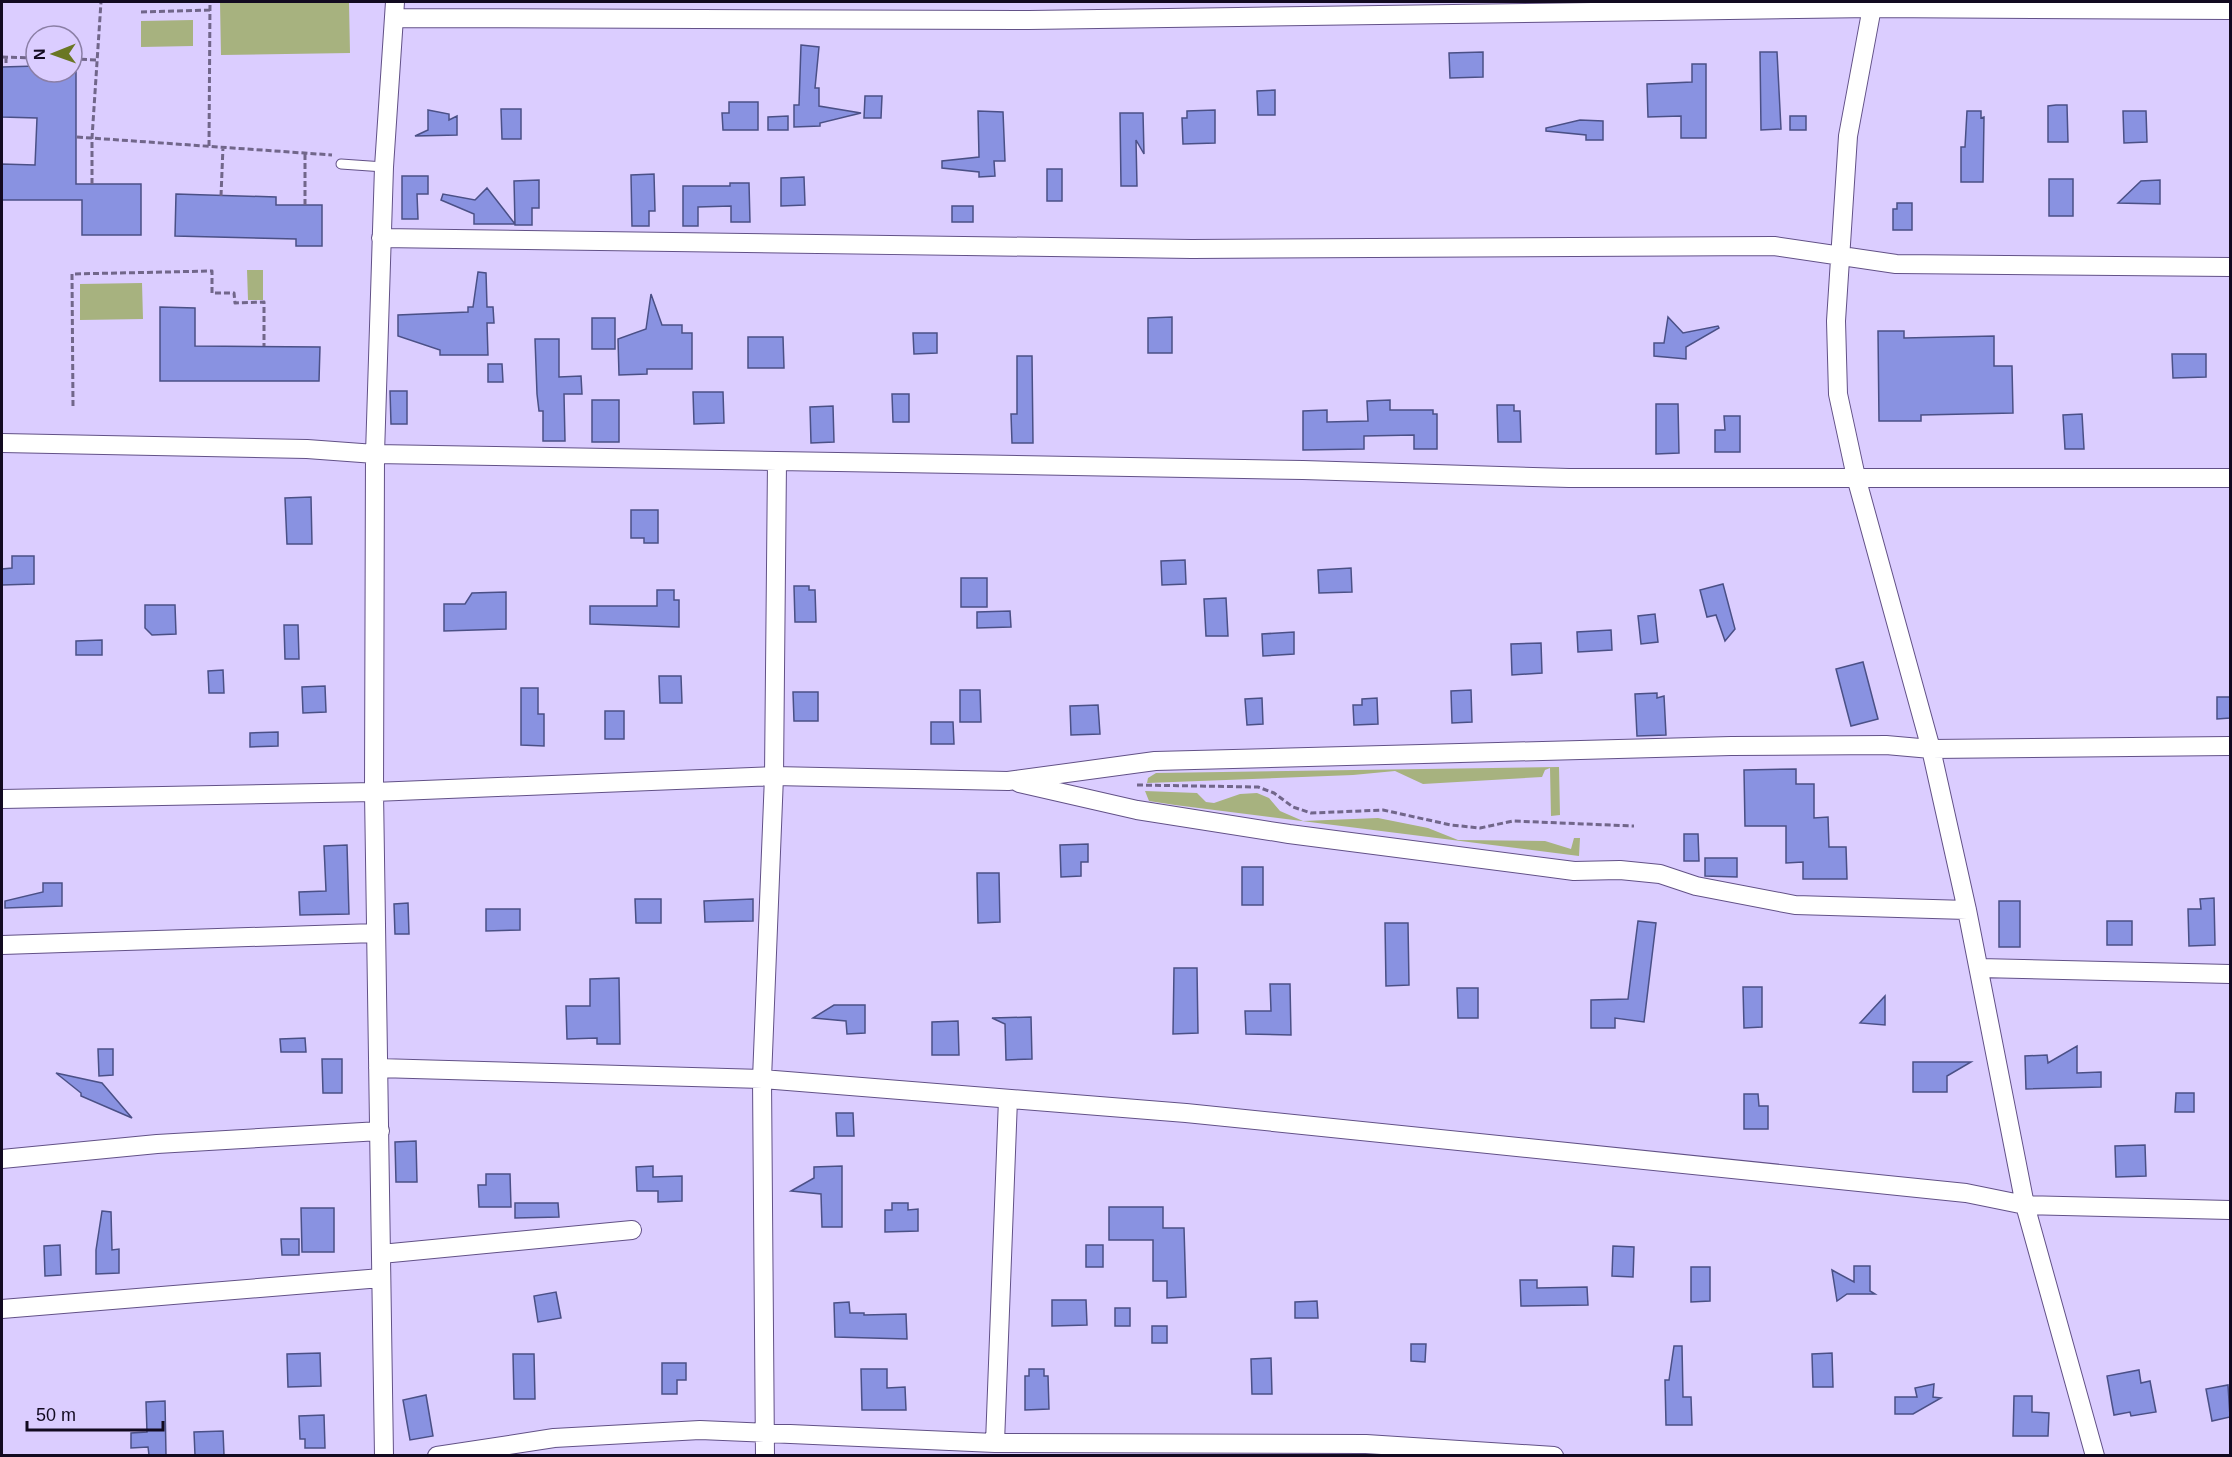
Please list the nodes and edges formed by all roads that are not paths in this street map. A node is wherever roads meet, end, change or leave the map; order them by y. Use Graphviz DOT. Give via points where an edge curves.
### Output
graph roads {
  1 [pos="1873,5"];
  2 [pos="394,10"];
  3 [pos="2230,10"];
  4 [pos="341,164"];
  5 [pos="384,167"];
  6 [pos="381,238"];
  7 [pos="1840,255"];
  8 [pos="2230,267"];
  9 [pos="2,443"];
  10 [pos="375,454"];
  11 [pos="777,462"];
  12 [pos="1856,477"];
  13 [pos="2230,478"];
  14 [pos="2230,746"];
  15 [pos="1931,749"];
  16 [pos="774,776"];
  17 [pos="1008,781"];
  18 [pos="374,792"];
  19 [pos="2,799"];
  20 [pos="1967,910"];
  21 [pos="376,933"];
  22 [pos="2,945"];
  23 [pos="1979,968"];
  24 [pos="2230,974"];
  25 [pos="378,1068"];
  26 [pos="762,1079"];
  27 [pos="1008,1099"];
  28 [pos="380,1131"];
  29 [pos="2,1159"];
  30 [pos="2025,1205"];
  31 [pos="2230,1210"];
  32 [pos="632,1230"];
  33 [pos="381,1254"];
  34 [pos="381,1278"];
  35 [pos="2,1309"];
  36 [pos="765,1432"];
  37 [pos="995,1443"];
  38 [pos="384,1455"];
  39 [pos="437,1455"];
  40 [pos="765,1455"];
  41 [pos="1554,1455"];
  42 [pos="2095,1455"];
  1 -- 2 [label="street" via="1029,20"];
  1 -- 3 [label="street"];
  1 -- 7 [label="street" via="1848,136"];
  2 -- 5 [label="street"];
  4 -- 5 [label="lane"];
  5 -- 6 [label="street"];
  6 -- 7 [label="street" via="1192,249 1774,246"];
  6 -- 10 [label="street"];
  7 -- 8 [label="street" via="1896,264"];
  7 -- 12 [label="street" via="1836,321 1838,394"];
  9 -- 10 [label="street"];
  10 -- 11 [label="street"];
  10 -- 18 [label="street"];
  11 -- 12 [label="street" via="1569,478"];
  11 -- 16 [label="street"];
  12 -- 13 [label="street"];
  12 -- 15 [label="street"];
  14 -- 15 [label="street"];
  15 -- 17 [label="street" via="1887,745 1731,746 1138,764"];
  15 -- 20 [label="street"];
  16 -- 17 [label="street"];
  16 -- 18 [label="street"];
  16 -- 26 [label="street"];
  17 -- 20 [label="street" via="1137,810 1289,834 1574,872 1620,870 1660,874 1696,886 1795,905"];
  18 -- 19 [label="street"];
  18 -- 21 [label="street"];
  20 -- 23 [label="street"];
  21 -- 22 [label="street"];
  21 -- 25 [label="street"];
  23 -- 24 [label="street"];
  23 -- 30 [label="street"];
  25 -- 26 [label="street"];
  25 -- 28 [label="street"];
  26 -- 27 [label="street"];
  26 -- 36 [label="street"];
  27 -- 30 [label="street" via="1186,1113 1966,1193"];
  27 -- 37 [label="street"];
  28 -- 29 [label="street" via="157,1144"];
  28 -- 33 [label="street"];
  30 -- 31 [label="street"];
  30 -- 42 [label="street"];
  32 -- 33 [label="street"];
  33 -- 34 [label="street"];
  34 -- 35 [label="street"];
  34 -- 38 [label="street"];
  36 -- 37 [label="street"];
  36 -- 39 [label="street" via="700,1430 554,1438"];
  36 -- 40 [label="street"];
  37 -- 41 [label="street" via="1366,1443"];
}
